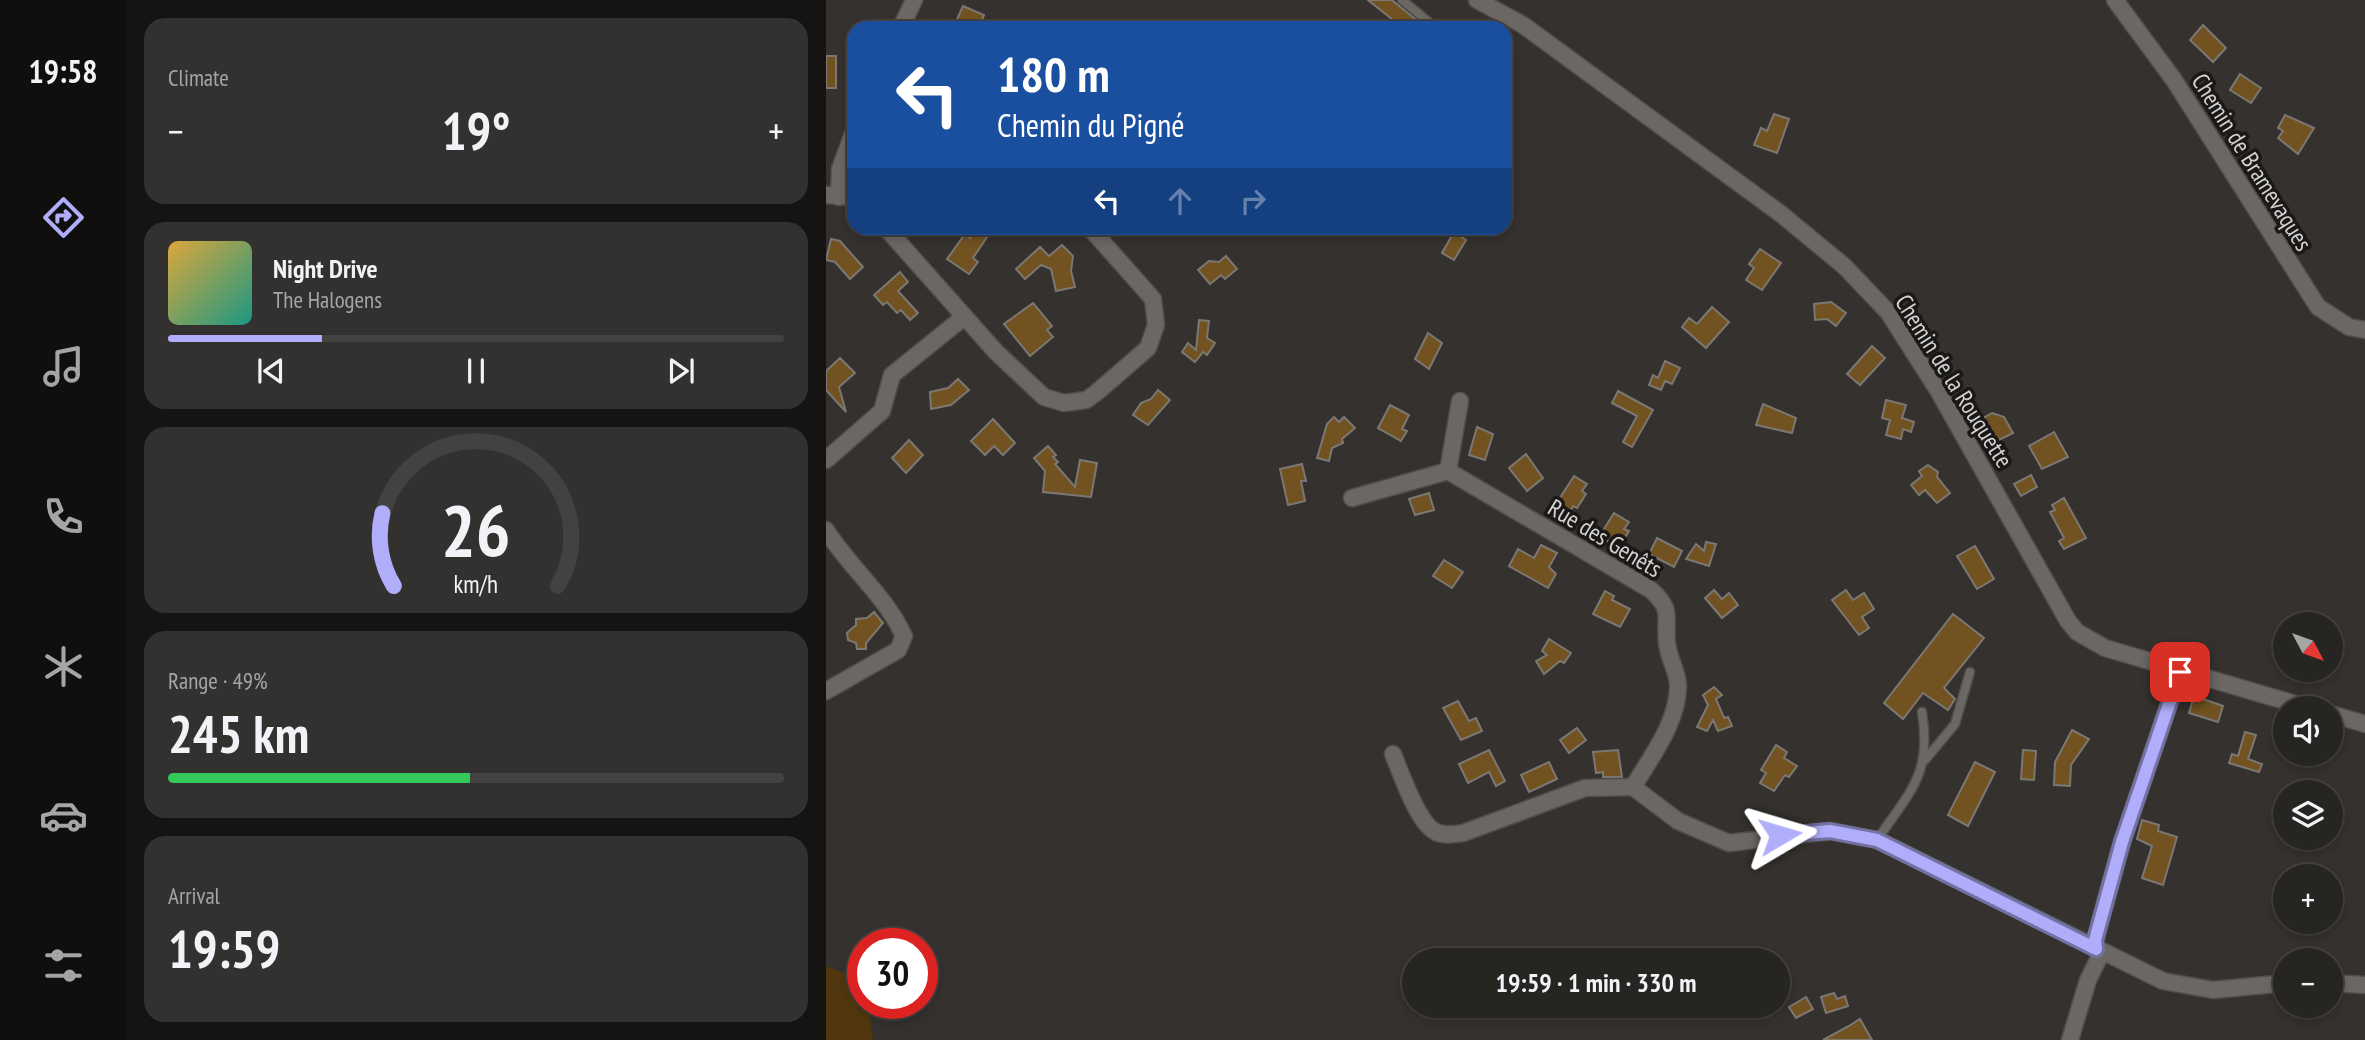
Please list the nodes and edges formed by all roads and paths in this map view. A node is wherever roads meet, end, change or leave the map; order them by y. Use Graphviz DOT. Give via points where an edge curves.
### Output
graph roads {
  1 [pos="914,0"];
  2 [pos="1402,0"];
  3 [pos="1477,0"];
  4 [pos="2115,0"];
  5 [pos="1412,3"];
  6 [pos="904,21"];
  7 [pos="1429,21"];
  8 [pos="847,150"];
  9 [pos="842,196"];
  10 [pos="892,235"];
  11 [pos="1097,235"];
  12 [pos="964,317"];
  13 [pos="2365,330"];
  14 [pos="1460,401"];
  15 [pos="826,460"];
  16 [pos="1448,471"];
  17 [pos="1352,498"];
  18 [pos="826,530"];
  19 [pos="1970,672"];
  20 [pos="2180,672"];
  21 [pos="826,691"];
  22 [pos="2273,698"];
  23 [pos="1922,712"];
  24 [pos="2343,718"];
  25 [pos="2365,724"];
  26 [pos="1393,754"];
  27 [pos="1925,760"];
  28 [pos="1638,791"];
  29 [pos="1877,840"];
  30 [pos="2096,949"];
  31 [pos="2343,984"];
  32 [pos="2273,985"];
  33 [pos="2365,985"];
  34 [pos="2070,1040"];
  1 -- 6 [label="street"];
  2 -- 5 [label="lane"];
  3 -- 20 [label="street, Chemin de la Rouquette" via="1523,25 1624,97 1844,266 1888,312 1932,381 2077,632 2105,649"];
  4 -- 13 [label="street, Chemin de Bramevaques" via="2174,80 2318,307 2349,327"];
  5 -- 7 [label="lane"];
  8 -- 9 [label="street" via="840,169"];
  10 -- 12 [label="street"];
  11 -- 12 [label="street" via="1144,286 1157,314 1147,348 1086,400 1064,404 1044,397"];
  12 -- 15 [label="street" via="892,375 882,411"];
  14 -- 16 [label="street"];
  16 -- 17 [label="street"];
  16 -- 28 [label="street, Rue des Genêts" via="1651,590 1667,608 1666,639 1678,684 1676,700"];
  18 -- 21 [label="street" via="841,554 882,597 904,636 898,650"];
  19 -- 27 [label="lane" via="1955,724"];
  20 -- 22 [label="street, Chemin de la Rouquette"];
  20 -- 30 [label="street" via="2122,842"];
  23 -- 27 [label="lane"];
  24 -- 25 [label="street"];
  26 -- 28 [label="street" via="1422,819 1447,835 1585,788"];
  27 -- 29 [label="lane" via="1922,773"];
  28 -- 29 [label="street" via="1678,821 1729,843 1830,831"];
  29 -- 30 [label="street"];
  30 -- 32 [label="street" via="2163,981 2189,988"];
  30 -- 34 [label="street" via="2099,958"];
  31 -- 33 [label="street"];
}
